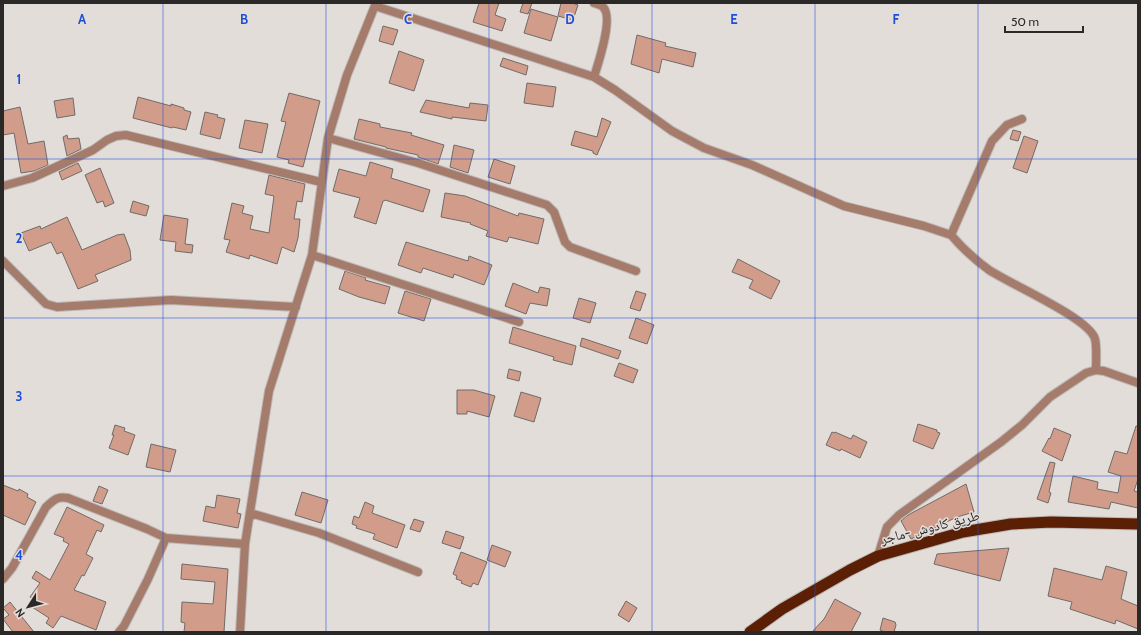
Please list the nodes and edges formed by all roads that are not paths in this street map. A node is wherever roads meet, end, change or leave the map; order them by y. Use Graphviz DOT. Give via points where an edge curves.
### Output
graph roads {
  1 [pos="594,3"];
  2 [pos="375,4"];
  3 [pos="594,77"];
  4 [pos="1022,119"];
  5 [pos="328,138"];
  6 [pos="321,182"];
  7 [pos="3,186"];
  8 [pos="951,235"];
  9 [pos="312,255"];
  10 [pos="3,261"];
  11 [pos="636,271"];
  12 [pos="296,307"];
  13 [pos="519,322"];
  14 [pos="1096,370"];
  15 [pos="1138,383"];
  16 [pos="250,513"];
  17 [pos="1138,524"];
  18 [pos="166,538"];
  19 [pos="245,544"];
  20 [pos="878,556"];
  21 [pos="418,572"];
  22 [pos="3,579"];
  23 [pos="119,632"];
  24 [pos="240,632"];
  25 [pos="750,632"];
  1 -- 3 [label="street" via="606,11 604,46"];
  2 -- 3 [label="street"];
  2 -- 5 [label="street" via="347,75"];
  3 -- 8 [label="street" via="672,131 704,148 752,165 844,206"];
  4 -- 8 [label="street" via="1007,125 992,142"];
  5 -- 6 [label="street"];
  5 -- 11 [label="street" via="418,163 547,205 554,212 564,242 570,247"];
  6 -- 7 [label="street" via="126,135 107,140 93,150 32,178"];
  6 -- 9 [label="street"];
  8 -- 14 [label="street" via="968,254 991,270 1087,327 1095,339"];
  9 -- 12 [label="street"];
  9 -- 13 [label="street"];
  10 -- 12 [label="street" via="46,304 57,307 171,300"];
  12 -- 16 [label="street" via="268,391"];
  14 -- 15 [label="street"];
  14 -- 20 [label="street" via="1086,373 1050,397 1001,442 899,515 887,527"];
  16 -- 19 [label="street"];
  16 -- 21 [label="street" via="319,533"];
  17 -- 20 [label="highway, طريق كادوش -ماجر" via="1011,524 963,532"];
  18 -- 19 [label="street"];
  18 -- 22 [label="street" via="61,497 46,507 12,568"];
  18 -- 23 [label="street" via="148,579"];
  19 -- 24 [label="street"];
  20 -- 25 [label="highway, طريق كادوش -ماجر" via="782,609"];
}
